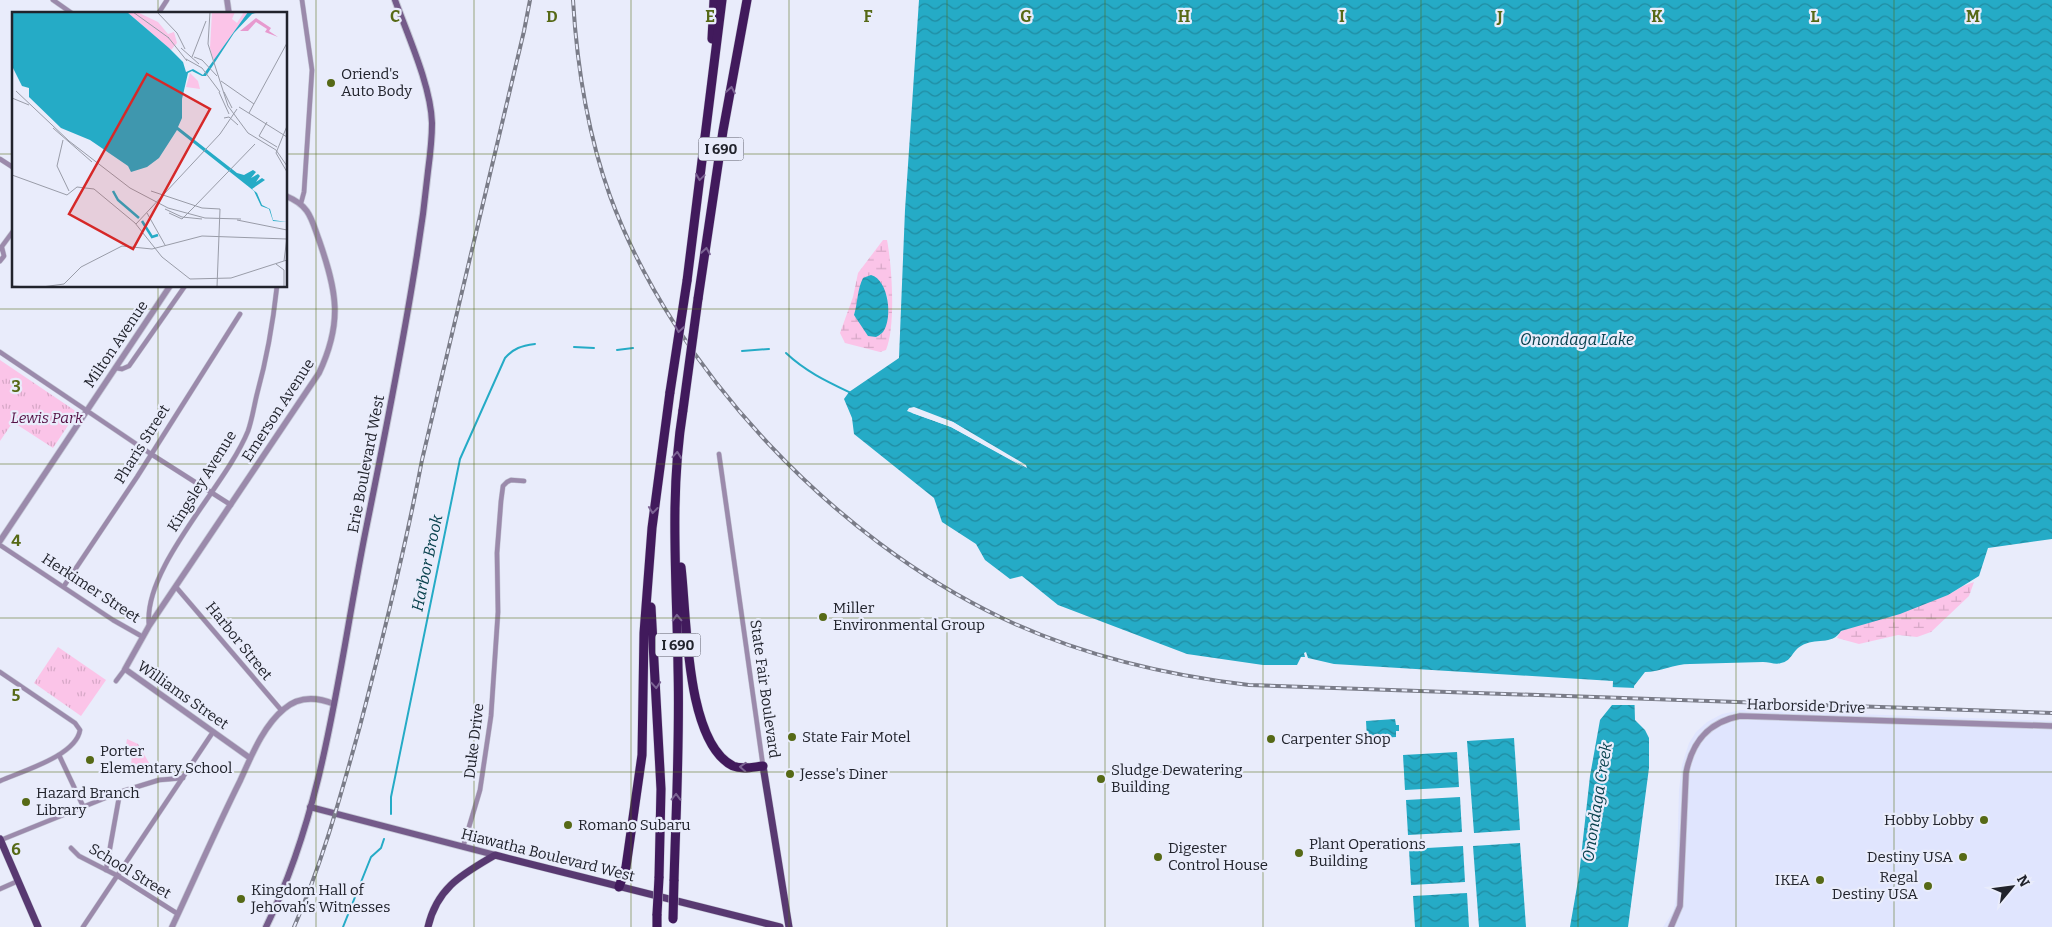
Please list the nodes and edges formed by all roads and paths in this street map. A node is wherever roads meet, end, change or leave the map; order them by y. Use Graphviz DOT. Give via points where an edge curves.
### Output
graph roads {
  1 [pos="53,0"];
  2 [pos="167,0"];
  3 [pos="302,0"];
  4 [pos="396,0"];
  5 [pos="714,0"];
  6 [pos="722,0"];
  7 [pos="747,0"];
  8 [pos="66,12"];
  9 [pos="159,12"];
  10 [pos="712,77"];
  11 [pos="0,159"];
  12 [pos="12,167"];
  13 [pos="288,197"];
  14 [pos="301,203"];
  15 [pos="12,233"];
  16 [pos="1,248"];
  17 [pos="0,261"];
  18 [pos="169,288"];
  19 [pos="184,288"];
  20 [pos="277,288"];
  21 [pos="240,314"];
  22 [pos="0,352"];
  23 [pos="116,368"];
  24 [pos="87,410"];
  25 [pos="151,454"];
  26 [pos="719,454"];
  27 [pos="524,481"];
  28 [pos="211,493"];
  29 [pos="231,505"];
  30 [pos="674,522"];
  31 [pos="0,541"];
  32 [pos="0,545"];
  33 [pos="650,566"];
  34 [pos="64,586"];
  35 [pos="176,587"];
  36 [pos="149,626"];
  37 [pos="143,637"];
  38 [pos="125,669"];
  39 [pos="0,672"];
  40 [pos="116,681"];
  41 [pos="334,704"];
  42 [pos="282,711"];
  43 [pos="2052,726"];
  44 [pos="213,732"];
  45 [pos="59,755"];
  46 [pos="250,758"];
  47 [pos="763,766"];
  48 [pos="183,778"];
  49 [pos="0,781"];
  50 [pos="120,792"];
  51 [pos="83,806"];
  52 [pos="310,807"];
  53 [pos="0,839"];
  54 [pos="463,847"];
  55 [pos="71,848"];
  56 [pos="495,855"];
  57 [pos="106,870"];
  58 [pos="118,876"];
  59 [pos="18,880"];
  60 [pos="620,887"];
  61 [pos="0,888"];
  62 [pos="178,914"];
  63 [pos="673,923"];
  64 [pos="38,927"];
  65 [pos="83,927"];
  66 [pos="172,927"];
  67 [pos="266,927"];
  68 [pos="428,927"];
  69 [pos="657,927"];
  70 [pos="780,927"];
  71 [pos="789,927"];
  72 [pos="1671,927"];
  1 -- 8 [label="street"];
  2 -- 9 [label="street"];
  3 -- 14 [label="street" via="312,70"];
  4 -- 41 [label="main road, Erie Boulevard West" via="429,102 432,122 430,150 423,222 408,314 350,606"];
  5 -- 10 [label="highway"];
  6 -- 10 [label="highway, I 690"];
  30 -- 7 [label="highway, I 690, one-way, bridge" via="675,473 698,299"];
  10 -- 33 [label="highway, I 690, one-way, bridge" via="656,486"];
  11 -- 12 [label="street"];
  13 -- 14 [label="street"];
  14 -- 29 [label="street, Emerson Avenue" via="309,213 331,276 336,306 332,337 319,373"];
  15 -- 16 [label="street"];
  16 -- 17 [label="street" via="4,256"];
  18 -- 23 [label="street, Milton Avenue"];
  19 -- 23 [label="street" via="129,366"];
  20 -- 28 [label="street, Kingsley Avenue" via="268,353 248,431"];
  21 -- 25 [label="street, Pharis Street"];
  22 -- 24 [label="street"];
  23 -- 24 [label="street, Milton Avenue"];
  24 -- 25 [label="street"];
  24 -- 31 [label="street, Milton Avenue"];
  25 -- 28 [label="street"];
  25 -- 34 [label="street, Pharis Street"];
  26 -- 47 [label="street, State Fair Boulevard"];
  27 -- 54 [label="street, Duke Drive" via="511,480 503,486 488,744 480,790"];
  28 -- 29 [label="street"];
  28 -- 36 [label="street, Kingsley Avenue" via="162,574 150,604"];
  29 -- 35 [label="street, Emerson Avenue"];
  47 -- 30 [label="highway, one-way" via="743,768 724,760 709,741 701,721 690,670"];
  63 -- 30 [label="highway, I 690, one-way, bridge" via="679,700"];
  32 -- 34 [label="street, Herkimer Street"];
  33 -- 60 [label="highway" via="644,633 642,755 626,867"];
  33 -- 69 [label="highway, I 690, one-way, bridge" via="660,780"];
  34 -- 37 [label="street, Herkimer Street"];
  35 -- 36 [label="street, Emerson Avenue"];
  35 -- 42 [label="street, Harbor Street"];
  36 -- 37 [label="street, Emerson Avenue"];
  37 -- 38 [label="street, Emerson Avenue"];
  38 -- 40 [label="street, Emerson Avenue"];
  38 -- 44 [label="street, Williams Street"];
  39 -- 45 [label="street" via="75,722 80,730 77,738"];
  41 -- 42 [label="street" via="314,698 303,699"];
  41 -- 52 [label="main road, Erie Boulevard West"];
  42 -- 46 [label="street"];
  43 -- 72 [label="street, Harborside Drive" via="1740,716 1720,722 1702,736 1689,759 1680,906"];
  44 -- 46 [label="street, Williams Street"];
  44 -- 48 [label="street"];
  45 -- 49 [label="street"];
  45 -- 51 [label="street"];
  46 -- 62 [label="street"];
  47 -- 71 [label="main road, State Fair Boulevard"];
  48 -- 50 [label="street" via="159,780"];
  48 -- 58 [label="street"];
  50 -- 51 [label="street"];
  50 -- 57 [label="street"];
  51 -- 53 [label="street"];
  52 -- 54 [label="main road, Hiawatha Boulevard West"];
  52 -- 67 [label="main road, Erie Boulevard West" via="294,864"];
  53 -- 59 [label="main road"];
  54 -- 56 [label="main road, Hiawatha Boulevard West"];
  55 -- 57 [label="street, School Street" via="79,856"];
  56 -- 60 [label="main road, Hiawatha Boulevard West"];
  56 -- 68 [label="main road" via="448,887 434,907"];
  57 -- 58 [label="street, School Street"];
  58 -- 62 [label="street, School Street"];
  58 -- 65 [label="street"];
  59 -- 61 [label="street"];
  59 -- 64 [label="main road"];
  60 -- 70 [label="main road, Hiawatha Boulevard West"];
  62 -- 66 [label="street"];
}
